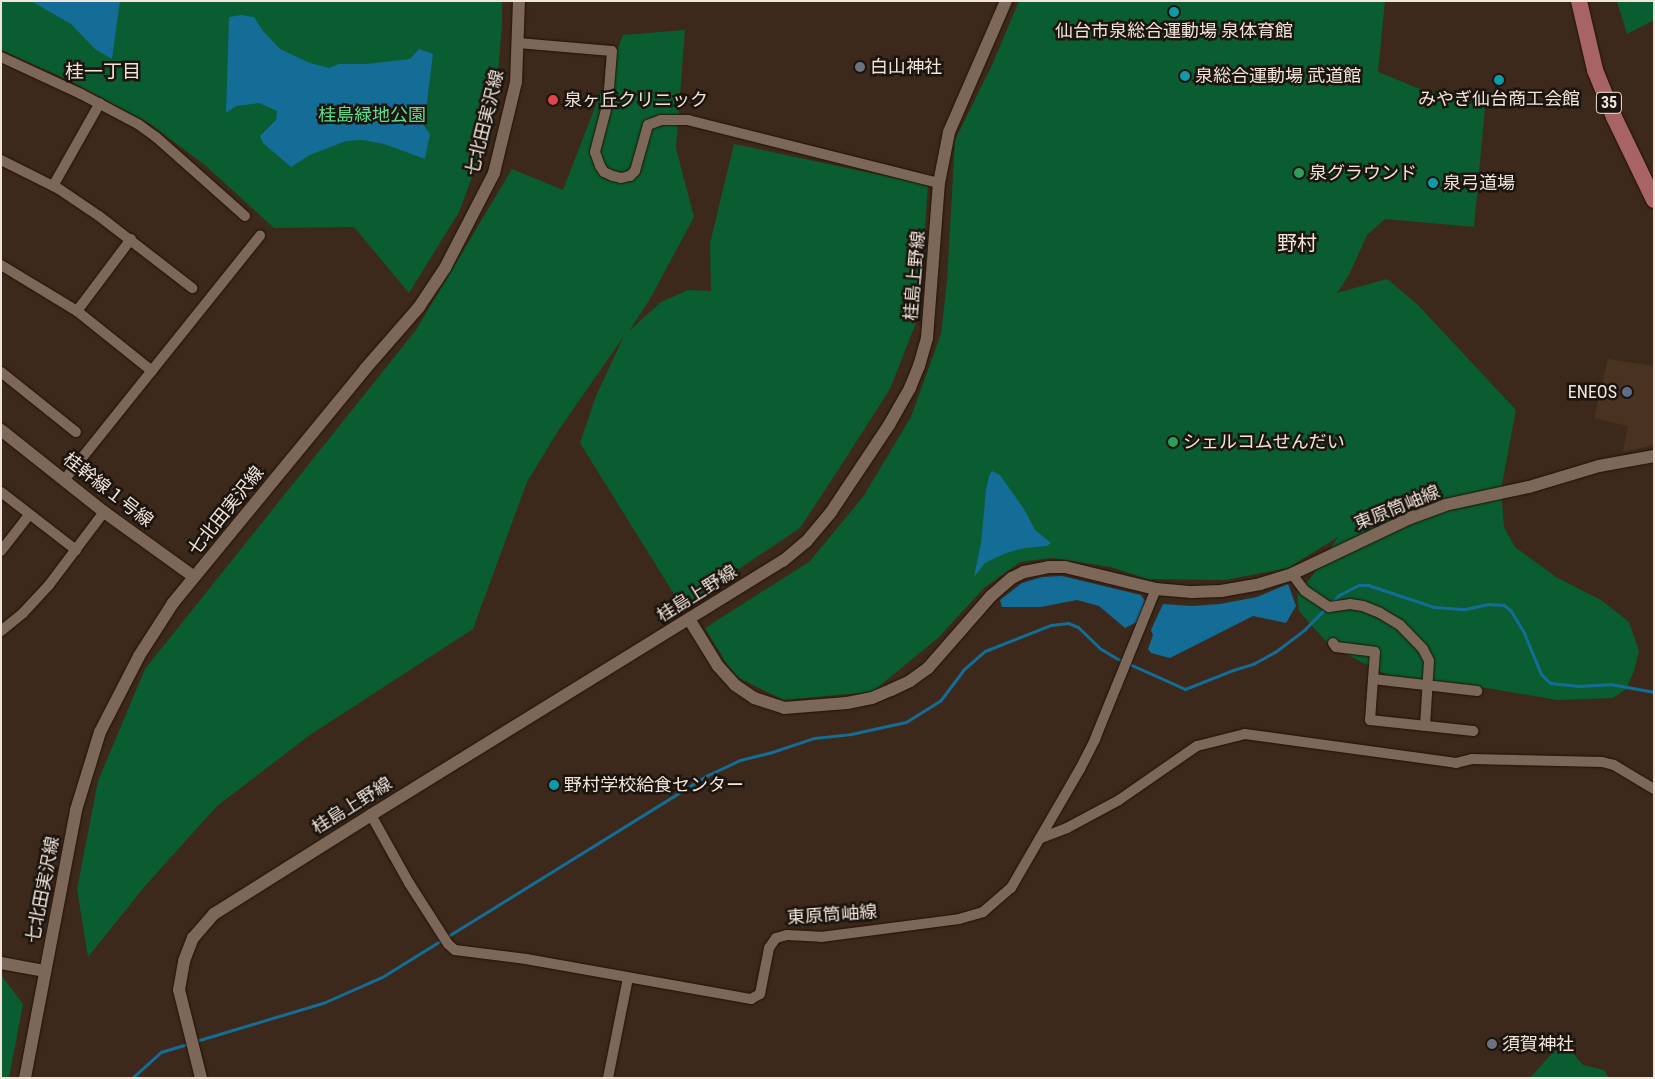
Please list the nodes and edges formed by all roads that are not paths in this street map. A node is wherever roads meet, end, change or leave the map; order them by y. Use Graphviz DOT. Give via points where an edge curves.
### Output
graph roads {
  1 [pos="519,1"];
  2 [pos="1006,1"];
  3 [pos="1579,1"];
  4 [pos="518,43"];
  5 [pos="1,57"];
  6 [pos="100,103"];
  7 [pos="1,160"];
  8 [pos="939,183"];
  9 [pos="53,186"];
  10 [pos="1654,200"];
  11 [pos="245,216"];
  12 [pos="260,236"];
  13 [pos="131,239"];
  14 [pos="1,265"];
  15 [pos="192,288"];
  16 [pos="77,311"];
  17 [pos="152,371"];
  18 [pos="1,372"];
  19 [pos="1,430"];
  20 [pos="76,432"];
  21 [pos="1654,456"];
  22 [pos="65,480"];
  23 [pos="1,492"];
  24 [pos="104,512"];
  25 [pos="29,515"];
  26 [pos="76,550"];
  27 [pos="1,551"];
  28 [pos="1292,574"];
  29 [pos="194,577"];
  30 [pos="1156,589"];
  31 [pos="689,619"];
  32 [pos="1,631"];
  33 [pos="1332,643"];
  34 [pos="1373,679"];
  35 [pos="1428,686"];
  36 [pos="1477,691"];
  37 [pos="1425,726"];
  38 [pos="1473,731"];
  39 [pos="1654,789"];
  40 [pos="371,815"];
  41 [pos="1041,838"];
  42 [pos="1,963"];
  43 [pos="45,971"];
  44 [pos="628,978"];
  45 [pos="25,1078"];
  46 [pos="201,1078"];
  47 [pos="608,1078"];
  1 -- 4 [label="street, 七北田実沢線"];
  2 -- 8 [label="street, 桂島上野線" via="949,132"];
  3 -- 10 [label="main road, 35" via="1595,70"];
  4 -- 8 [label="street" via="612,51 608,102 595,152 604,172 613,176 621,178 636,171 648,125 661,120 688,120"];
  4 -- 29 [label="street, 七北田実沢線" via="516,82 494,173 445,268 419,307"];
  5 -- 6 [label="street"];
  6 -- 9 [label="street"];
  6 -- 11 [label="street" via="156,137"];
  7 -- 9 [label="street"];
  8 -- 31 [label="street, 桂島上野線" via="927,338 910,388 831,512 806,542 783,561"];
  9 -- 13 [label="street"];
  12 -- 17 [label="street"];
  13 -- 15 [label="street"];
  13 -- 16 [label="street"];
  14 -- 16 [label="street"];
  16 -- 17 [label="street"];
  17 -- 22 [label="street"];
  18 -- 20 [label="street"];
  19 -- 22 [label="street, 桂幹線１号線"];
  21 -- 28 [label="street, 東原筒岫線" via="1599,466 1529,487 1445,505 1410,518"];
  22 -- 24 [label="street, 桂幹線１号線"];
  23 -- 25 [label="street"];
  24 -- 26 [label="street"];
  24 -- 29 [label="street, 桂幹線１号線"];
  25 -- 26 [label="street"];
  25 -- 27 [label="street"];
  26 -- 32 [label="street" via="23,613"];
  28 -- 30 [label="street, 東原筒岫線" via="1221,591"];
  28 -- 35 [label="street" via="1305,591 1326,605 1363,606 1400,625 1423,649 1429,661"];
  29 -- 43 [label="street, 七北田実沢線" via="143,648 100,732 76,810"];
  30 -- 31 [label="street, 東原筒岫線" via="1065,567 1049,566 1024,572 1002,585 947,649 910,682 872,698 802,708 769,704 735,685 718,666"];
  30 -- 41 [label="street, 東原筒岫線" via="1095,739"];
  31 -- 40 [label="street, 桂島上野線"];
  33 -- 34 [label="street" via="1336,647 1376,652"];
  34 -- 35 [label="street"];
  34 -- 37 [label="street" via="1370,720"];
  35 -- 36 [label="street"];
  35 -- 37 [label="street"];
  37 -- 38 [label="street"];
  39 -- 41 [label="street" via="1614,765 1602,762 1472,759 1456,763 1245,734 1197,746 1119,800 1068,828"];
  40 -- 44 [label="street, 東原筒岫線" via="409,883 455,950"];
  40 -- 46 [label="street, 桂島上野線" via="214,914 193,938 184,961 180,990"];
  41 -- 44 [label="street, 東原筒岫線" via="1011,888 994,904 973,916 851,934 776,938 769,948 760,994 752,999"];
  42 -- 43 [label="street"];
  43 -- 45 [label="street, 七北田実沢線"];
  44 -- 47 [label="street"];
}
